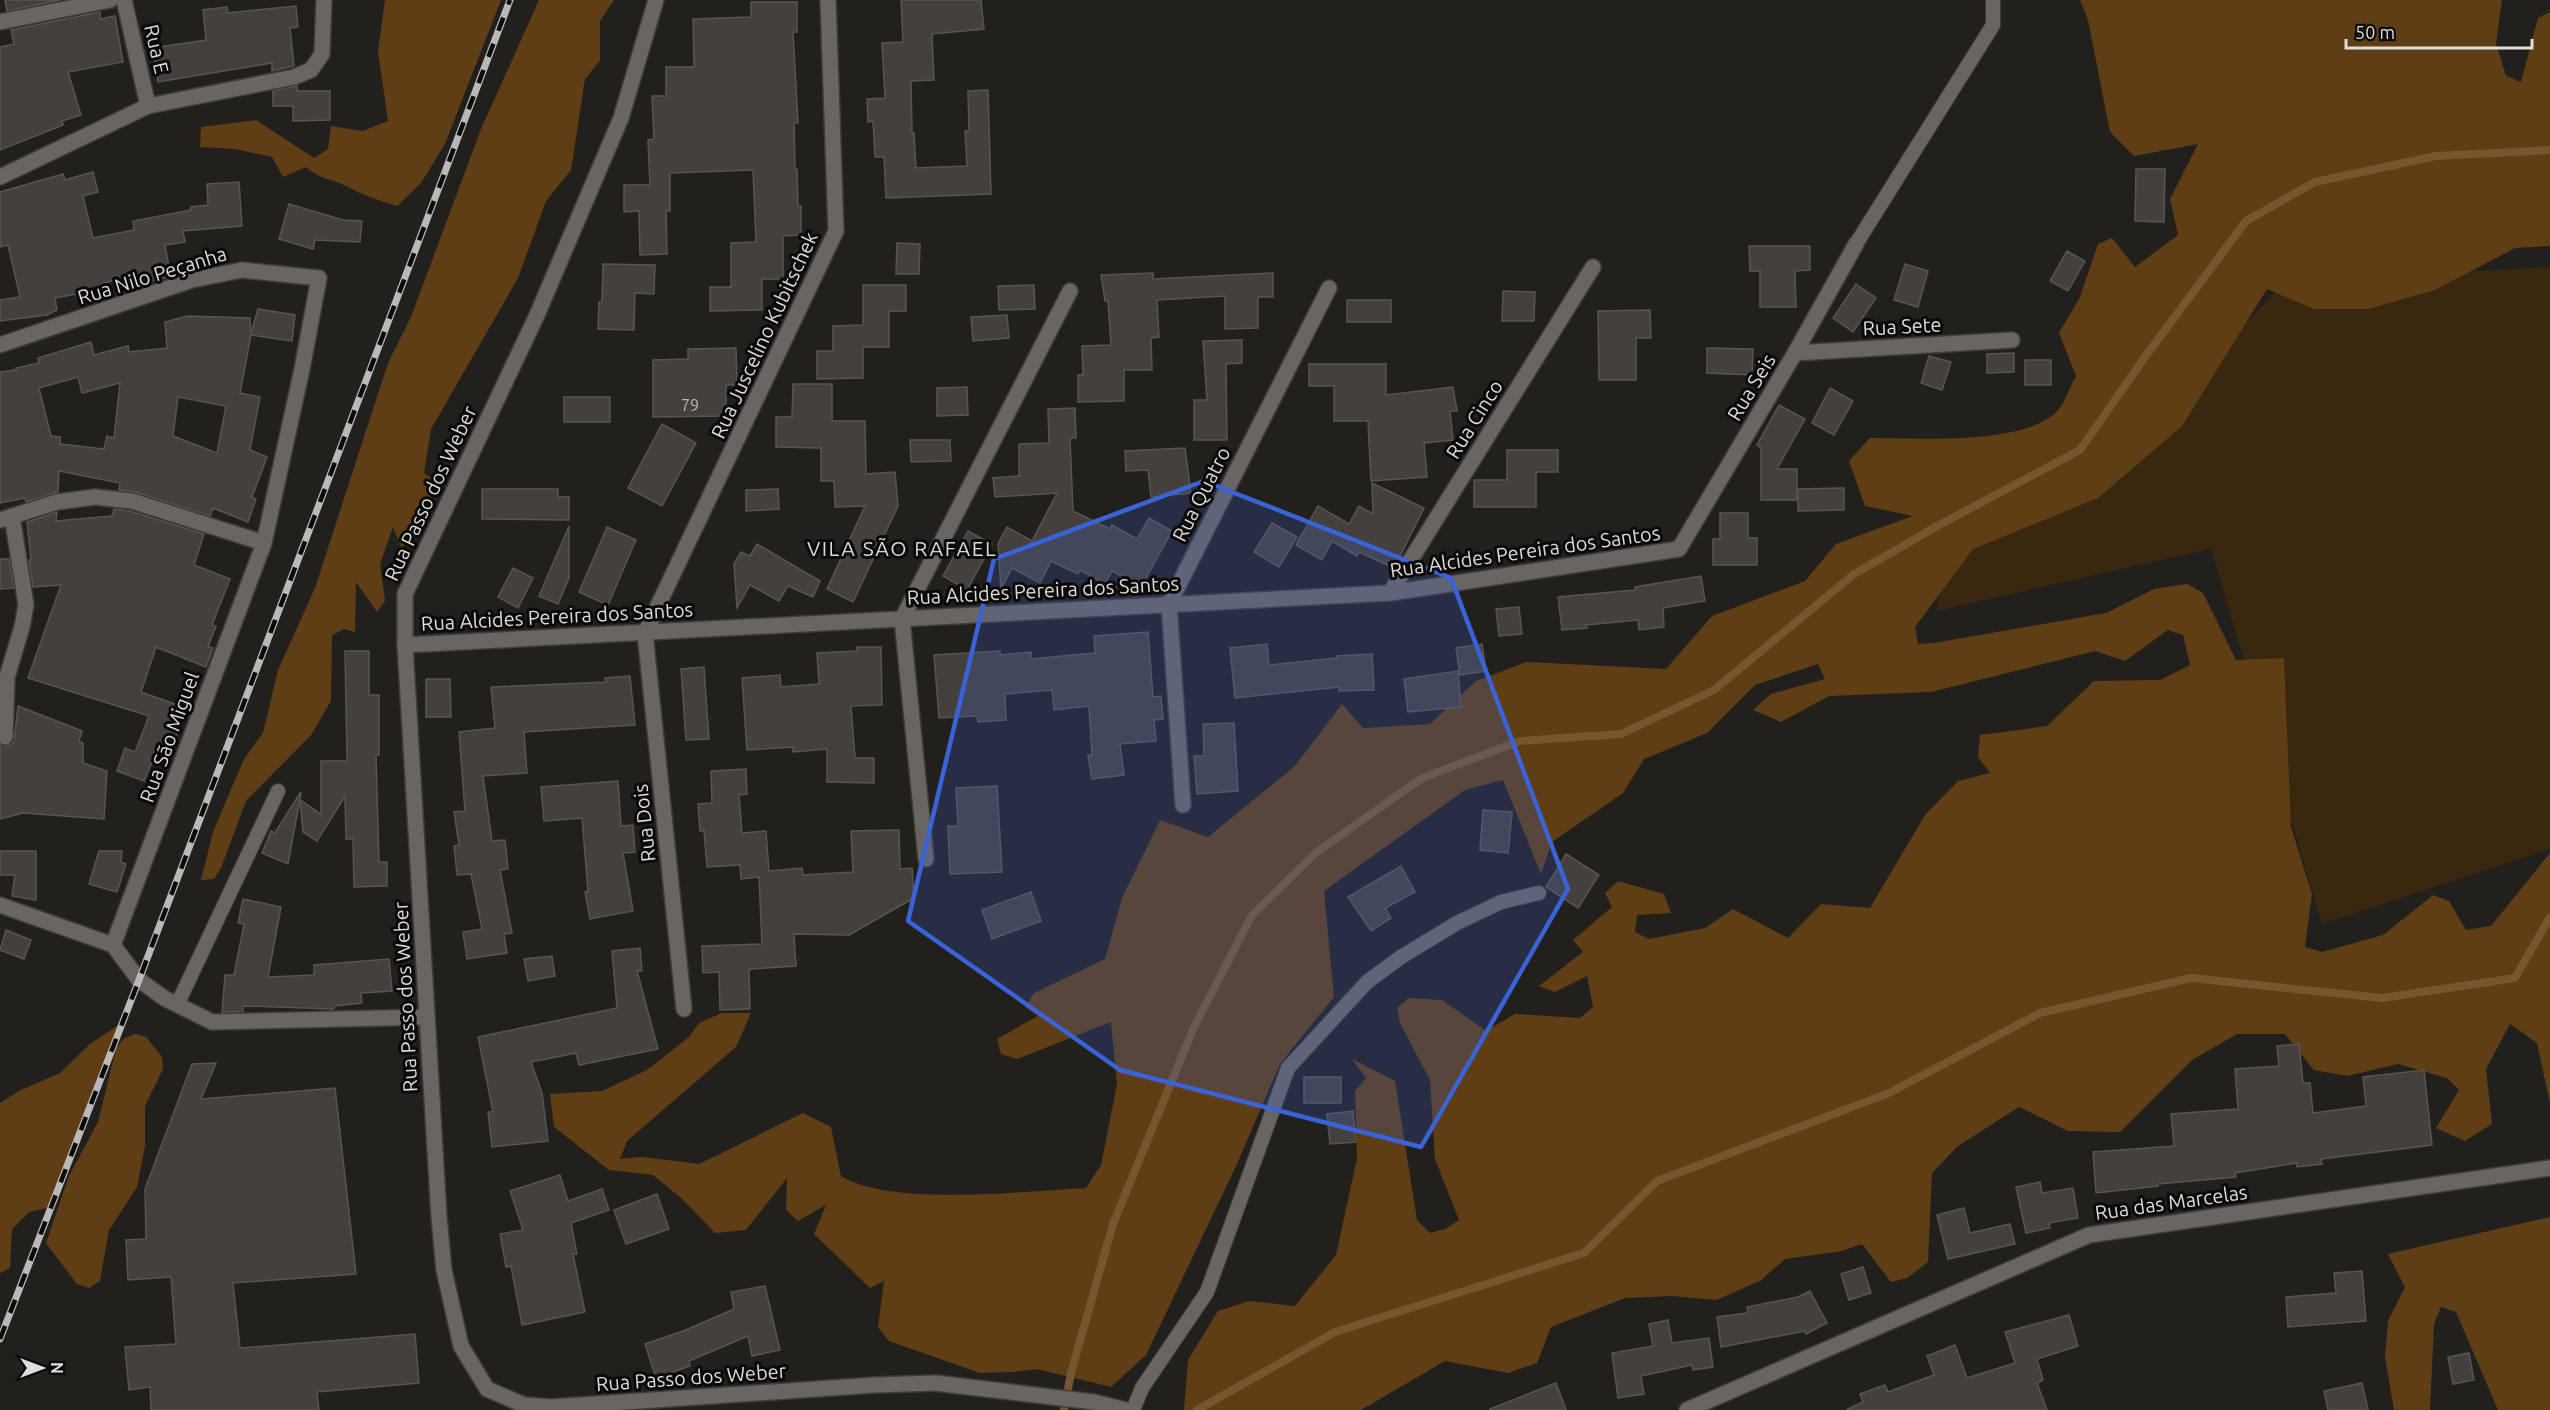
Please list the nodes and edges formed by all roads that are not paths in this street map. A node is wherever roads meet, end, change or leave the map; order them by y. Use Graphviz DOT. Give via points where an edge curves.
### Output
graph roads {
  1 [pos="110,0"];
  2 [pos="124,0"];
  3 [pos="324,0"];
  4 [pos="656,0"];
  5 [pos="828,0"];
  6 [pos="1993,0"];
  7 [pos="0,22"];
  8 [pos="148,106"];
  9 [pos="0,177"];
  10 [pos="1856,244"];
  11 [pos="1593,267"];
  12 [pos="319,278"];
  13 [pos="1329,288"];
  14 [pos="1070,291"];
  15 [pos="2012,340"];
  16 [pos="0,345"];
  17 [pos="1795,353"];
  18 [pos="6,518"];
  19 [pos="264,543"];
  20 [pos="1679,549"];
  21 [pos="1390,593"];
  22 [pos="1169,604"];
  23 [pos="902,619"];
  24 [pos="645,633"];
  25 [pos="405,645"];
  26 [pos="5,736"];
  27 [pos="278,791"];
  28 [pos="1183,805"];
  29 [pos="926,859"];
  30 [pos="1539,893"];
  31 [pos="0,905"];
  32 [pos="113,945"];
  33 [pos="177,1005"];
  34 [pos="684,1009"];
  35 [pos="427,1017"];
  36 [pos="2550,1168"];
  37 [pos="1126,1410"];
  38 [pos="1132,1410"];
  39 [pos="1687,1410"];
  1 -- 7 [label="street"];
  2 -- 8 [label="street, Rua E"];
  3 -- 8 [label="street" via="322,54 312,70"];
  4 -- 25 [label="street, Rua Passo dos Weber" via="621,118 537,315 405,594"];
  5 -- 24 [label="street, Rua Juscelino Kubitschek" via="836,231"];
  6 -- 10 [label="lane" via="1993,25"];
  8 -- 9 [label="street"];
  10 -- 17 [label="street, Rua Seis"];
  11 -- 21 [label="street, Rua Cinco"];
  12 -- 16 [label="street, Rua Nilo Peçanha" via="242,270 202,278"];
  12 -- 19 [label="street, Rua São Miguel"];
  13 -- 22 [label="street, Rua Quatro"];
  14 -- 23 [label="street"];
  15 -- 17 [label="street, Rua Sete"];
  17 -- 20 [label="street, Rua Seis"];
  18 -- 19 [label="street" via="57,502 95,497 132,501"];
  18 -- 26 [label="street" via="26,605 7,677"];
  19 -- 32 [label="street, Rua São Miguel"];
  20 -- 21 [label="street, Rua Alcides Pereira dos Santos"];
  21 -- 22 [label="street, Rua Alcides Pereira dos Santos"];
  22 -- 23 [label="street, Rua Alcides Pereira dos Santos"];
  22 -- 28 [label="street"];
  23 -- 24 [label="street, Rua Alcides Pereira dos Santos"];
  23 -- 29 [label="street"];
  24 -- 25 [label="street, Rua Alcides Pereira dos Santos"];
  24 -- 34 [label="street, Rua Dois"];
  25 -- 35 [label="street, Rua Passo dos Weber"];
  27 -- 33 [label="lane"];
  30 -- 38 [label="lane" via="1501,902 1401,957 1367,982 1288,1068 1207,1292 1142,1388"];
  31 -- 32 [label="street"];
  32 -- 33 [label="street" via="139,980"];
  33 -- 35 [label="street" via="212,1022"];
  35 -- 37 [label="street, Rua Passo dos Weber" via="444,1269 461,1346 486,1389 524,1405 551,1407 935,1383 1094,1402"];
  36 -- 39 [label="street, Rua das Marcelas" via="2089,1235"];
}
